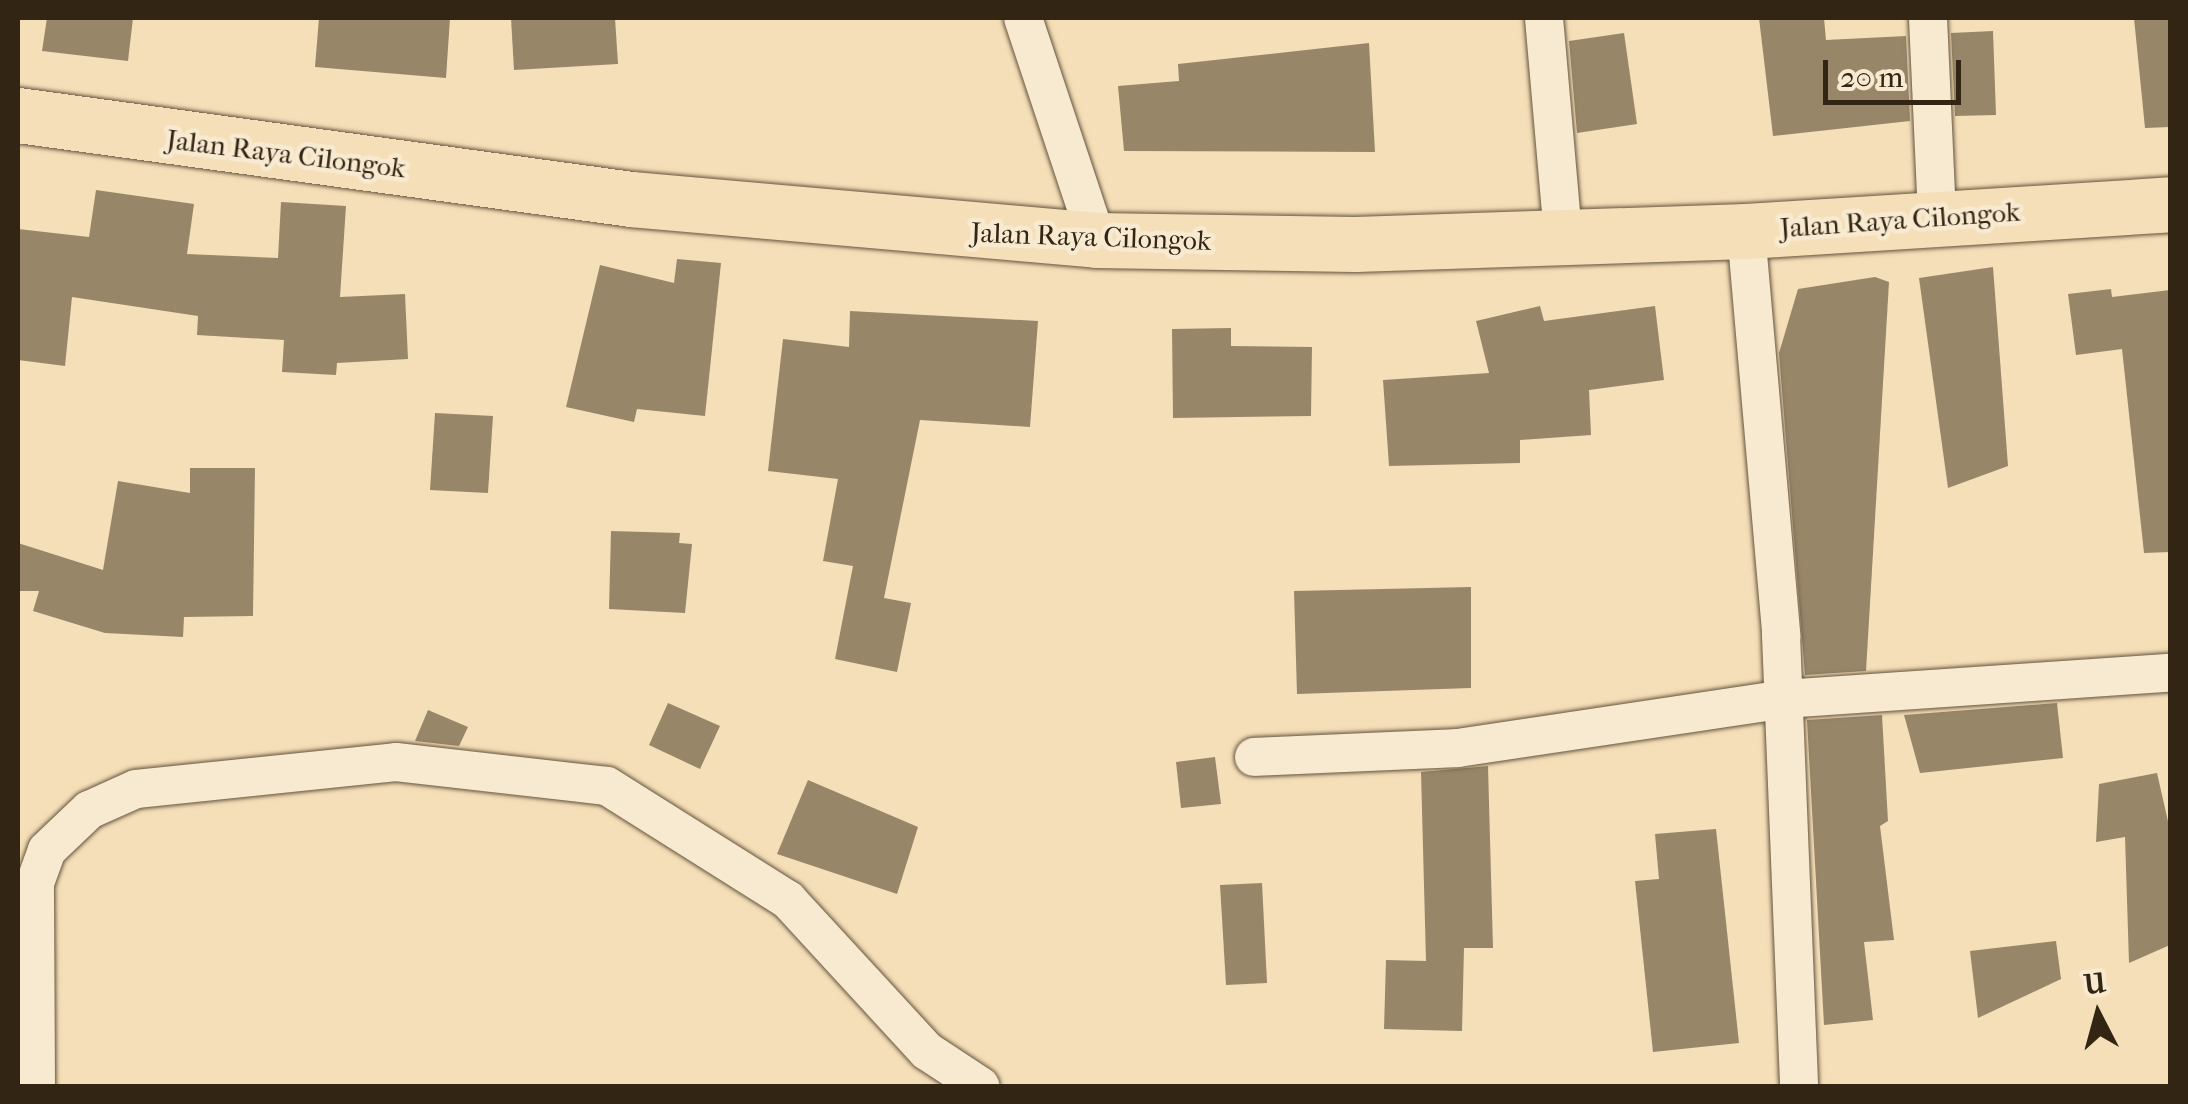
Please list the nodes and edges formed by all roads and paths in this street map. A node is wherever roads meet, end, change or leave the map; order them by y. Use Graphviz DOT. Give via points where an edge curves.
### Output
graph roads {
  1 [pos="1023,18"];
  2 [pos="1544,18"];
  3 [pos="1928,18"];
  4 [pos="18,115"];
  5 [pos="2170,204"];
  6 [pos="1937,218"];
  7 [pos="1746,231"];
  8 [pos="1563,235"];
  9 [pos="1097,240"];
  10 [pos="2170,673"];
  11 [pos="1784,699"];
  12 [pos="1254,757"];
  13 [pos="36,1086"];
  14 [pos="980,1086"];
  15 [pos="1799,1086"];
  1 -- 9 [label="street"];
  2 -- 8 [label="street"];
  3 -- 6 [label="street"];
  4 -- 9 [label="highway, Jalan Raya Cilongok" via="706,208"];
  5 -- 6 [label="highway, Jalan Raya Cilongok"];
  6 -- 7 [label="highway, Jalan Raya Cilongok"];
  7 -- 8 [label="highway, Jalan Raya Cilongok"];
  7 -- 11 [label="street"];
  8 -- 9 [label="highway, Jalan Raya Cilongok"];
  10 -- 11 [label="street"];
  11 -- 12 [label="street" via="1458,748"];
  11 -- 15 [label="street"];
  13 -- 14 [label="street" via="35,883 46,850 89,810 136,789 396,762 607,786 788,900 927,1051"];
}
